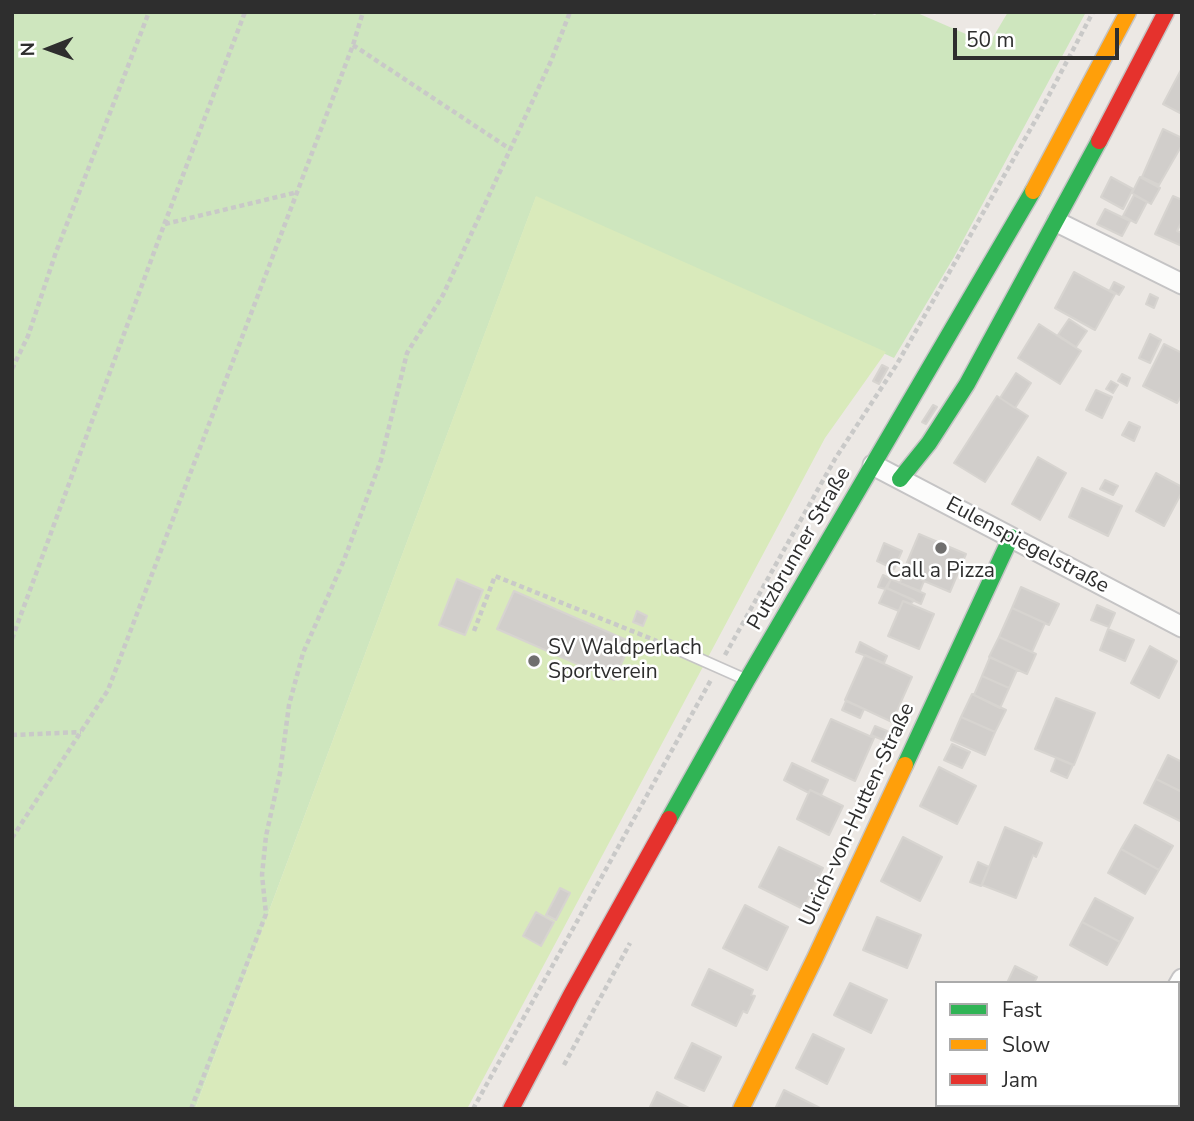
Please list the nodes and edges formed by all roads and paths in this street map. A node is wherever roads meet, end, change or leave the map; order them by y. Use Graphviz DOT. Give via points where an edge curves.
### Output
graph roads {
  1 [pos="149,12"];
  2 [pos="245,12"];
  3 [pos="363,12"];
  4 [pos="570,12"];
  5 [pos="1093,12"];
  6 [pos="1128,12"];
  7 [pos="1166,12"];
  8 [pos="354,45"];
  9 [pos="510,149"];
  10 [pos="298,192"];
  11 [pos="1057,222"];
  12 [pos="164,225"];
  13 [pos="1182,284"];
  14 [pos="12,369"];
  15 [pos="873,465"];
  16 [pos="900,479"];
  17 [pos="1011,537"];
  18 [pos="1182,626"];
  19 [pos="474,631"];
  20 [pos="12,639"];
  21 [pos="668,645"];
  22 [pos="719,666"];
  23 [pos="747,680"];
  24 [pos="81,732"];
  25 [pos="12,735"];
  26 [pos="12,838"];
  27 [pos="191,1109"];
  28 [pos="473,1109"];
  29 [pos="511,1109"];
  30 [pos="741,1109"];
  1 -- 14 [label="path"];
  2 -- 12 [label="path"];
  3 -- 8 [label="path"];
  4 -- 9 [label="path"];
  5 -- 22 [label="path" via="897,364 835,459"];
  6 -- 15 [label="main road, Putzbrunner Straße" via="1024,208"];
  7 -- 11 [label="main road"];
  8 -- 9 [label="path"];
  8 -- 10 [label="path"];
  9 -- 27 [label="path" via="443,295 407,352 381,460 303,653 266,836 262,875 266,914"];
  10 -- 12 [label="path"];
  10 -- 24 [label="path" via="108,690"];
  11 -- 13 [label="street"];
  11 -- 16 [label="main road" via="923,453"];
  12 -- 20 [label="path"];
  15 -- 16 [label="street, Eulenspiegelstraße"];
  15 -- 23 [label="main road, Putzbrunner Straße"];
  16 -- 17 [label="street, Eulenspiegelstraße"];
  17 -- 18 [label="street, Eulenspiegelstraße"];
  17 -- 30 [label="main road, Ulrich-von-Hutten-Straße"];
  19 -- 21 [label="path" via="495,576"];
  21 -- 22 [label="lane"];
  22 -- 23 [label="lane"];
  22 -- 28 [label="path"];
  23 -- 29 [label="main road, Putzbrunner Straße"];
  24 -- 25 [label="path"];
  24 -- 26 [label="path"];
}
